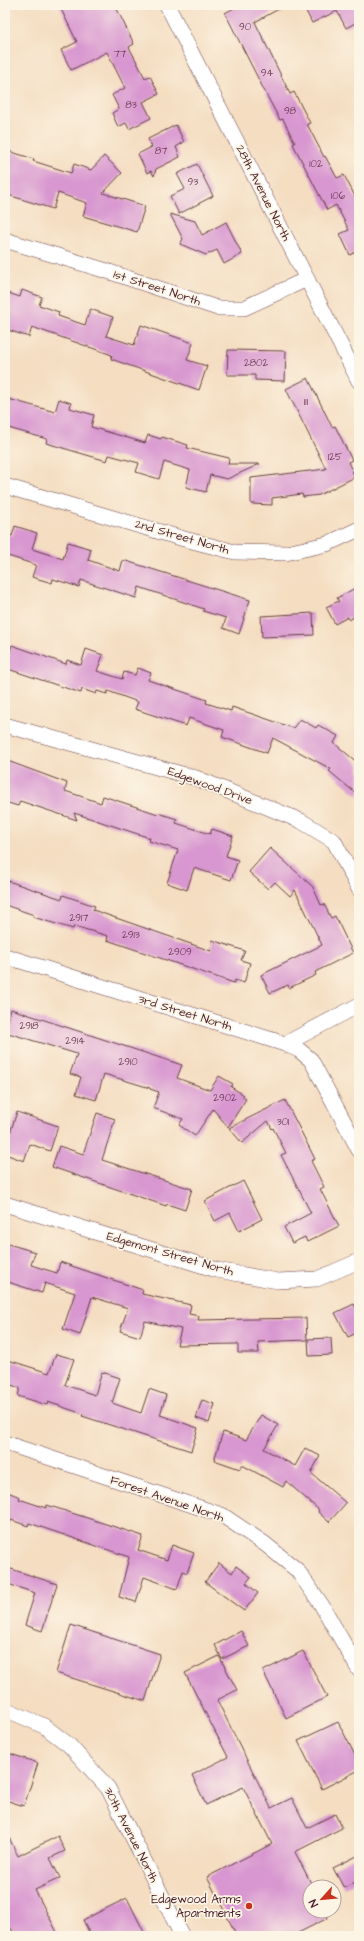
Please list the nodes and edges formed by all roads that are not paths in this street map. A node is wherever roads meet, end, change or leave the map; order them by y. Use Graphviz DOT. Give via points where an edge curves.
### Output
graph roads {
  1 [pos="167,5"];
  2 [pos="5,240"];
  3 [pos="307,278"];
  4 [pos="359,382"];
  5 [pos="5,486"];
  6 [pos="359,529"];
  7 [pos="5,725"];
  8 [pos="359,889"];
  9 [pos="5,956"];
  10 [pos="359,1005"];
  11 [pos="285,1044"];
  12 [pos="359,1150"];
  13 [pos="5,1204"];
  14 [pos="359,1262"];
  15 [pos="5,1443"];
  16 [pos="359,1670"];
  17 [pos="5,1709"];
  18 [pos="182,1936"];
  1 -- 3 [label="street, 28th Avenue North"];
  2 -- 3 [label="street, 1st Street North" via="217,308 244,308"];
  3 -- 4 [label="street, 28th Avenue North"];
  5 -- 6 [label="street, 2nd Street North" via="235,552 286,553 328,544"];
  7 -- 8 [label="street, Edgewood Drive" via="196,778 302,821 334,842"];
  9 -- 11 [label="street, 3rd Street North"];
  10 -- 11 [label="street"];
  11 -- 12 [label="street, 3rd Street North" via="299,1050 311,1060"];
  13 -- 14 [label="street, Edgemont Street North" via="217,1270 278,1281 317,1279"];
  15 -- 16 [label="street, Forest Avenue North" via="222,1515 266,1544 297,1570"];
  17 -- 18 [label="street, 30th Avenue North" via="49,1730 69,1745 108,1788"];
}
